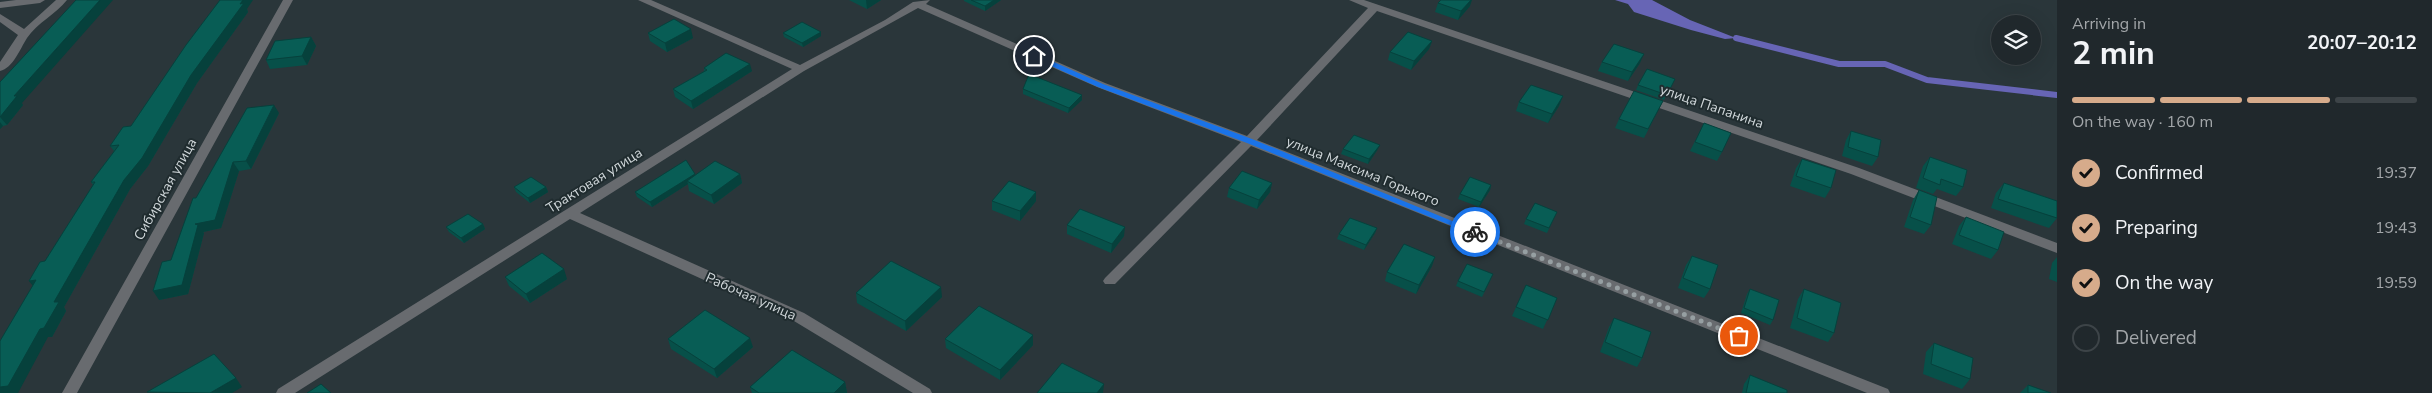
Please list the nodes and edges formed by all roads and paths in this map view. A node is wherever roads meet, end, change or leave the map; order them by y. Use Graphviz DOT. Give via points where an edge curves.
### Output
graph roads {
  1 [pos="40,0"];
  2 [pos="62,0"];
  3 [pos="288,0"];
  4 [pos="643,0"];
  5 [pos="1354,0"];
  6 [pos="921,2"];
  7 [pos="0,5"];
  8 [pos="1375,7"];
  9 [pos="0,16"];
  10 [pos="24,34"];
  11 [pos="0,68"];
  12 [pos="800,69"];
  13 [pos="1249,141"];
  14 [pos="568,213"];
  15 [pos="2057,248"];
  16 [pos="1110,281"];
  17 [pos="69,393"];
  18 [pos="283,393"];
  19 [pos="925,393"];
  20 [pos="1883,393"];
  1 -- 7 [label="street"];
  2 -- 10 [label="street"];
  3 -- 17 [label="street, Сибирская улица"];
  4 -- 12 [label="street"];
  5 -- 8 [label="street, улица Папанина"];
  6 -- 12 [label="street, Трактовая улица"];
  6 -- 13 [label="street, улица Максима Горького" via="1101,85"];
  8 -- 13 [label="street"];
  8 -- 15 [label="street, улица Папанина" via="1855,171"];
  9 -- 10 [label="street"];
  10 -- 11 [label="street"];
  12 -- 14 [label="street, Трактовая улица"];
  13 -- 16 [label="street"];
  13 -- 20 [label="street, улица Максима Горького"];
  14 -- 18 [label="street, Трактовая улица"];
  14 -- 19 [label="street, Рабочая улица" via="799,317"];
}
